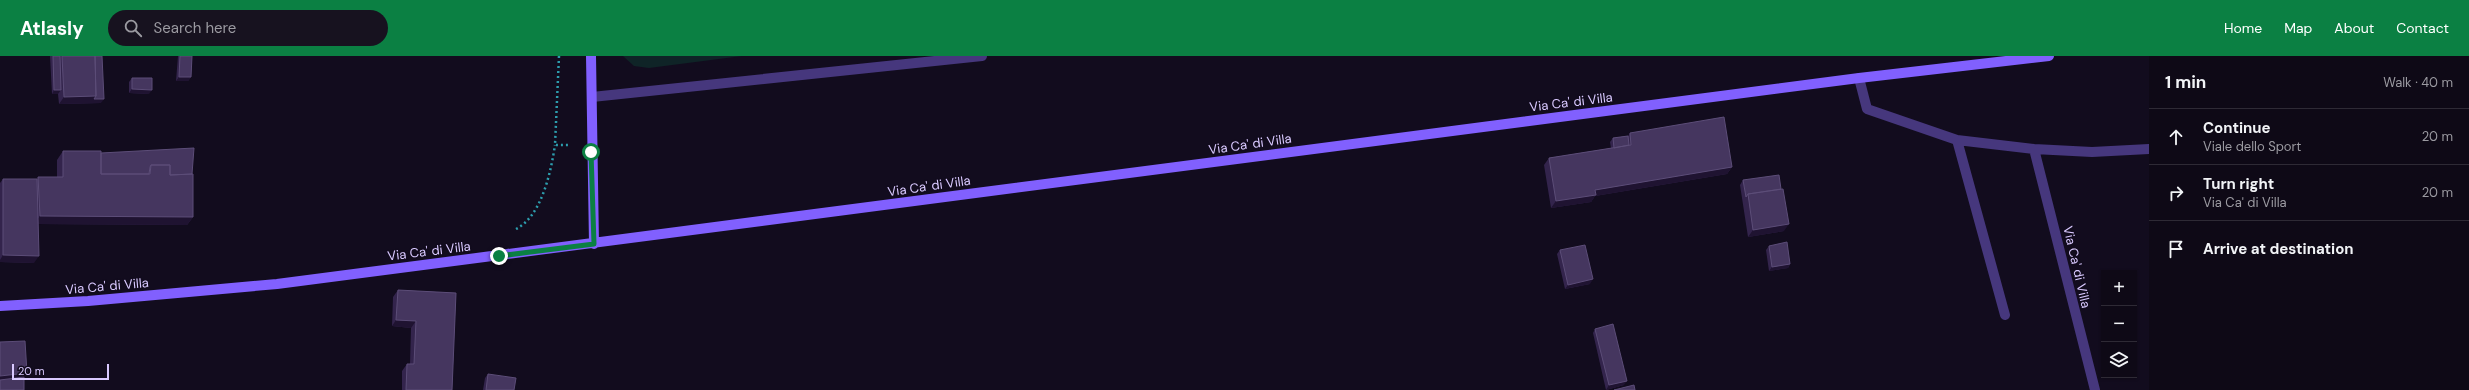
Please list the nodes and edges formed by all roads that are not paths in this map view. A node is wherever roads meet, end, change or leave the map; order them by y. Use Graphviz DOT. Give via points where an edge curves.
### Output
graph roads {
  1 [pos="591,56"];
  2 [pos="982,56"];
  3 [pos="2049,56"];
  4 [pos="1859,78"];
  5 [pos="592,97"];
  6 [pos="1957,140"];
  7 [pos="2034,149"];
  8 [pos="2149,150"];
  9 [pos="594,244"];
  10 [pos="0,306"];
  11 [pos="2005,315"];
  12 [pos="2095,390"];
  1 -- 5 [label="street"];
  2 -- 5 [label="street"];
  3 -- 4 [label="street, Via Ca' di Villa"];
  4 -- 6 [label="street" via="1867,109"];
  4 -- 9 [label="street, Via Ca' di Villa"];
  5 -- 9 [label="street"];
  6 -- 7 [label="street"];
  6 -- 11 [label="street"];
  7 -- 8 [label="street" via="2092,152"];
  7 -- 12 [label="street, Via Ca' di Villa"];
  9 -- 10 [label="street, Via Ca' di Villa" via="276,284 88,301"];
}
